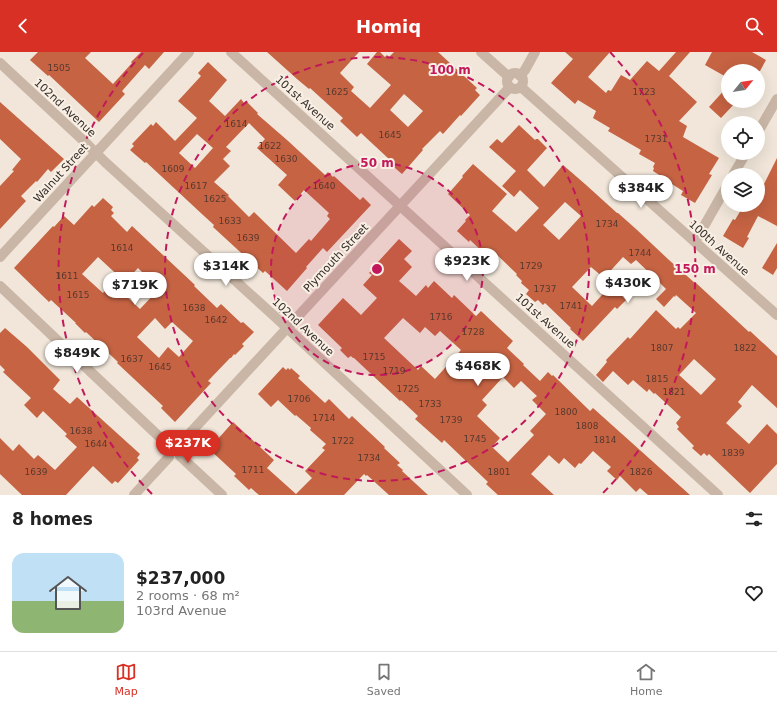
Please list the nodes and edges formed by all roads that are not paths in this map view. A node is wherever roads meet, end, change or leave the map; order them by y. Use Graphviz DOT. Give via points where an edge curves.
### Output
graph roads {
  1 [pos="189,52"];
  2 [pos="230,52"];
  3 [pos="481,52"];
  4 [pos="535,52"];
  5 [pos="0,63"];
  6 [pos="520,76"];
  7 [pos="509,77"];
  8 [pos="515,87"];
  9 [pos="777,99"];
  10 [pos="765,120"];
  11 [pos="96,153"];
  12 [pos="721,196"];
  13 [pos="400,206"];
  14 [pos="695,242"];
  15 [pos="0,257"];
  16 [pos="0,286"];
  17 [pos="777,315"];
  18 [pos="287,329"];
  19 [pos="174,446"];
  20 [pos="180,456"];
  21 [pos="169,457"];
  22 [pos="134,495"];
  23 [pos="222,495"];
  24 [pos="467,495"];
  25 [pos="718,495"];
  1 -- 11 [label="street, Walnut Street"];
  2 -- 13 [label="street, 101st Avenue"];
  3 -- 7 [label="street"];
  4 -- 6 [label="street"];
  5 -- 11 [label="street, 102nd Avenue"];
  6 -- 7 [label="street" via="514,74"];
  6 -- 8 [label="street" via="523,81"];
  7 -- 8 [label="street" via="507,82"];
  8 -- 13 [label="street, Plymouth Street"];
  8 -- 14 [label="street, 100th Avenue"];
  9 -- 10 [label="street"];
  11 -- 15 [label="street, Walnut Street"];
  11 -- 18 [label="street, 102nd Avenue"];
  12 -- 14 [label="street"];
  13 -- 18 [label="street, Plymouth Street"];
  13 -- 25 [label="street, 101st Avenue"];
  14 -- 17 [label="street, 100th Avenue"];
  16 -- 19 [label="street"];
  18 -- 19 [label="street, Plymouth Street"];
  18 -- 24 [label="street, 102nd Avenue"];
  19 -- 20 [label="street" via="182,450"];
  19 -- 21 [label="street" via="167,451"];
  20 -- 21 [label="street" via="175,459"];
  20 -- 23 [label="street"];
  21 -- 22 [label="street"];
}
